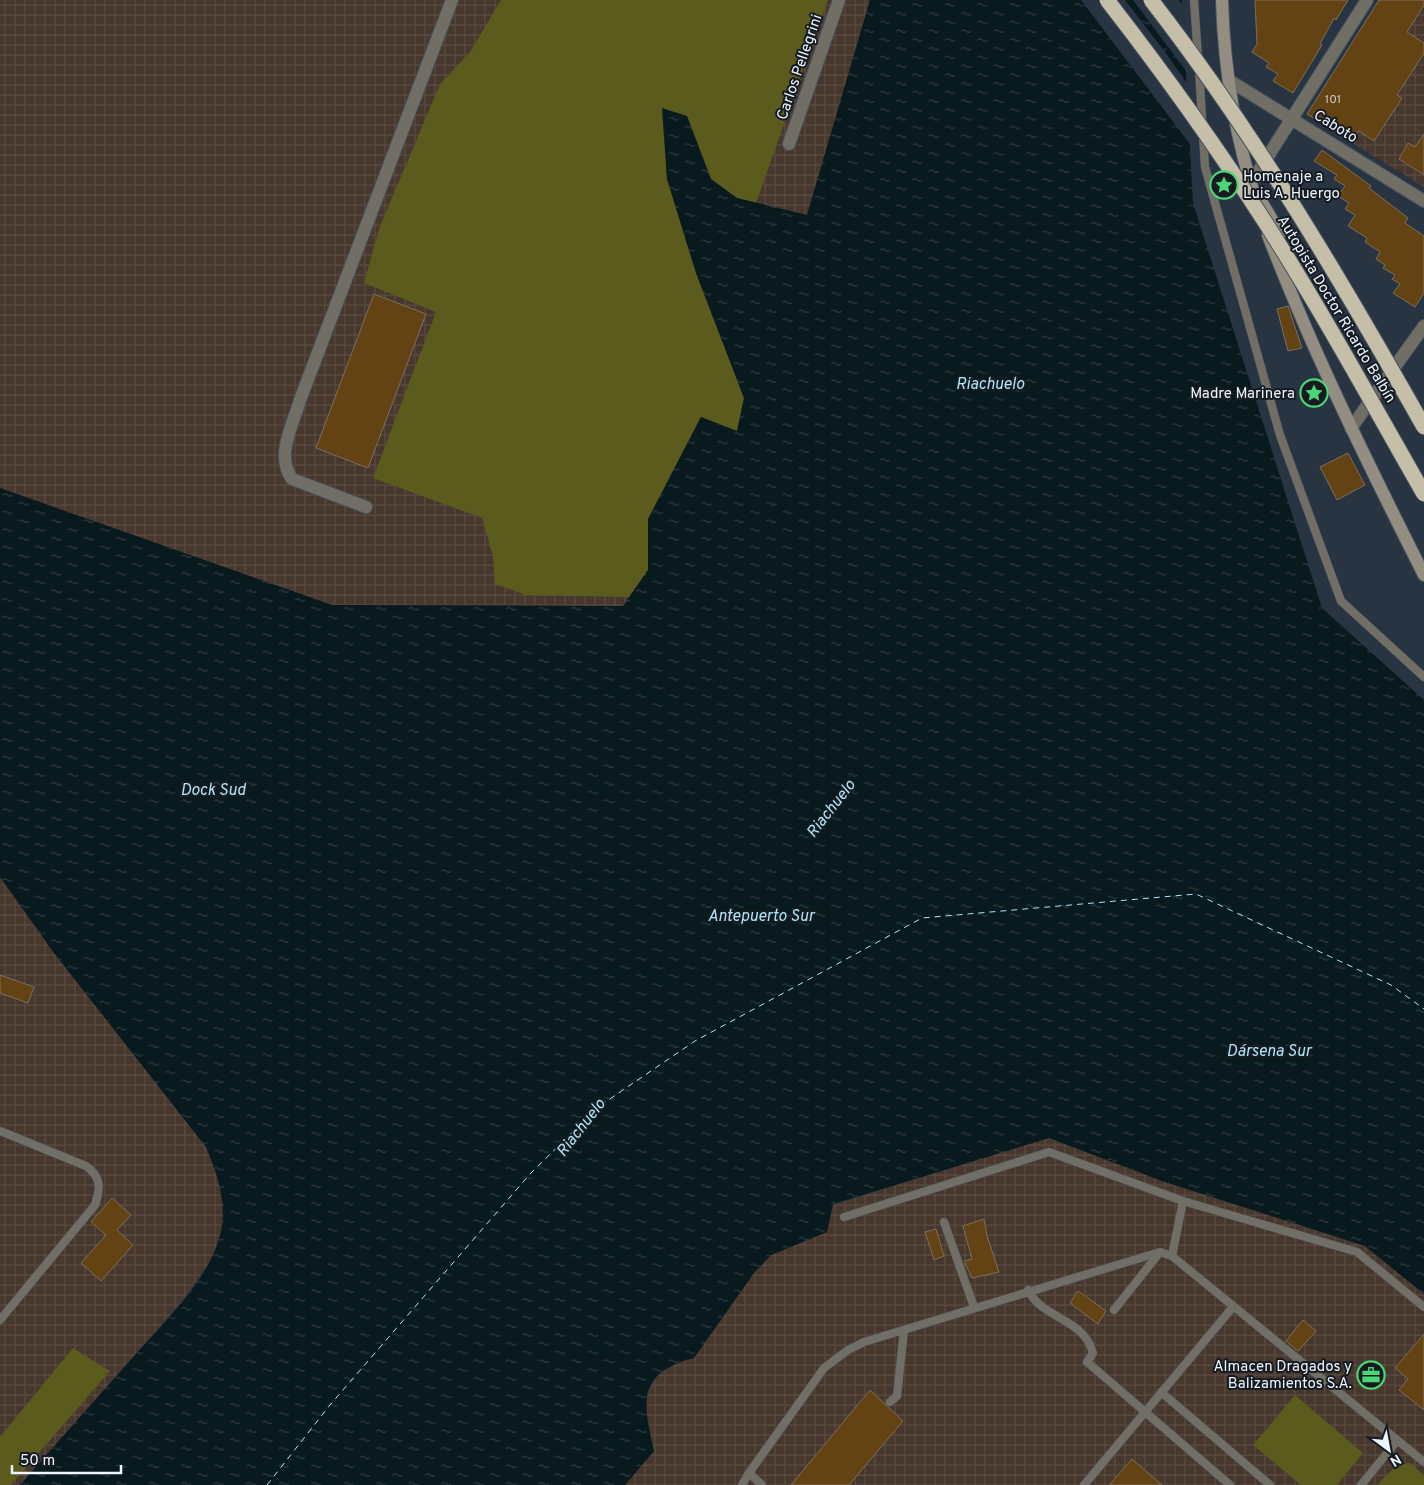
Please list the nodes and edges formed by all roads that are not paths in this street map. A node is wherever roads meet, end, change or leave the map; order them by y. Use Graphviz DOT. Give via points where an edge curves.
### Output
graph roads {
  1 [pos="452,0"];
  2 [pos="839,0"];
  3 [pos="1107,0"];
  4 [pos="1151,0"];
  5 [pos="1194,0"];
  6 [pos="1222,0"];
  7 [pos="1367,0"];
  8 [pos="1230,81"];
  9 [pos="1292,118"];
  10 [pos="789,144"];
  11 [pos="1251,183"];
  12 [pos="1424,200"];
  13 [pos="1424,326"];
  14 [pos="1375,395"];
  15 [pos="1351,428"];
  16 [pos="1424,428"];
  17 [pos="1424,483"];
  18 [pos="1424,494"];
  19 [pos="366,506"];
  20 [pos="1424,575"];
  21 [pos="1424,677"];
  22 [pos="0,1131"];
  23 [pos="1183,1201"];
  24 [pos="844,1217"];
  25 [pos="944,1222"];
  26 [pos="1160,1252"];
  27 [pos="1172,1256"];
  28 [pos="1028,1290"];
  29 [pos="1233,1307"];
  30 [pos="1424,1307"];
  31 [pos="974,1308"];
  32 [pos="1114,1310"];
  33 [pos="0,1320"];
  34 [pos="904,1330"];
  35 [pos="1161,1392"];
  36 [pos="890,1402"];
  37 [pos="1144,1412"];
  38 [pos="1398,1441"];
  39 [pos="1424,1462"];
  40 [pos="750,1473"];
  41 [pos="742,1485"];
  42 [pos="762,1485"];
  43 [pos="1084,1485"];
  44 [pos="1230,1485"];
  45 [pos="1270,1485"];
  46 [pos="1361,1485"];
  1 -- 19 [label="street" via="300,400 285,449 284,465 292,479"];
  2 -- 10 [label="street, Carlos Pellegrini"];
  3 -- 18 [label="highway, Autopista Doctor Ricardo Balbín, bridge" via="1207,135 1266,223"];
  4 -- 16 [label="highway, Autopista Doctor Ricardo Balbín, bridge" via="1222,96 1302,216"];
  5 -- 21 [label="lane" via="1205,167 1280,435 1341,602"];
  6 -- 8 [label="main road" via="1223,38"];
  7 -- 9 [label="street"];
  8 -- 9 [label="street, Caboto"];
  8 -- 11 [label="main road"];
  9 -- 11 [label="street"];
  9 -- 12 [label="street, Caboto"];
  11 -- 14 [label="main road"];
  11 -- 15 [label="main road" via="1286,282"];
  13 -- 14 [label="street"];
  14 -- 15 [label="street"];
  14 -- 17 [label="main road"];
  15 -- 20 [label="main road"];
  22 -- 33 [label="lane" via="86,1166 95,1172 100,1191 95,1205"];
  23 -- 24 [label="lane" via="1048,1152"];
  23 -- 27 [label="lane"];
  23 -- 30 [label="lane" via="1357,1252"];
  25 -- 31 [label="lane"];
  26 -- 27 [label="lane"];
  26 -- 28 [label="lane"];
  26 -- 32 [label="lane"];
  27 -- 29 [label="lane"];
  28 -- 31 [label="lane"];
  28 -- 37 [label="lane" via="1034,1303 1078,1328 1094,1354 1087,1362"];
  29 -- 35 [label="lane"];
  29 -- 38 [label="lane"];
  31 -- 34 [label="lane"];
  34 -- 36 [label="lane" via="897,1396"];
  34 -- 40 [label="lane" via="864,1342 824,1368"];
  35 -- 37 [label="lane"];
  35 -- 45 [label="lane"];
  37 -- 43 [label="lane"];
  37 -- 44 [label="lane"];
  38 -- 39 [label="lane"];
  38 -- 46 [label="lane"];
  40 -- 41 [label="lane"];
  40 -- 42 [label="lane"];
}
